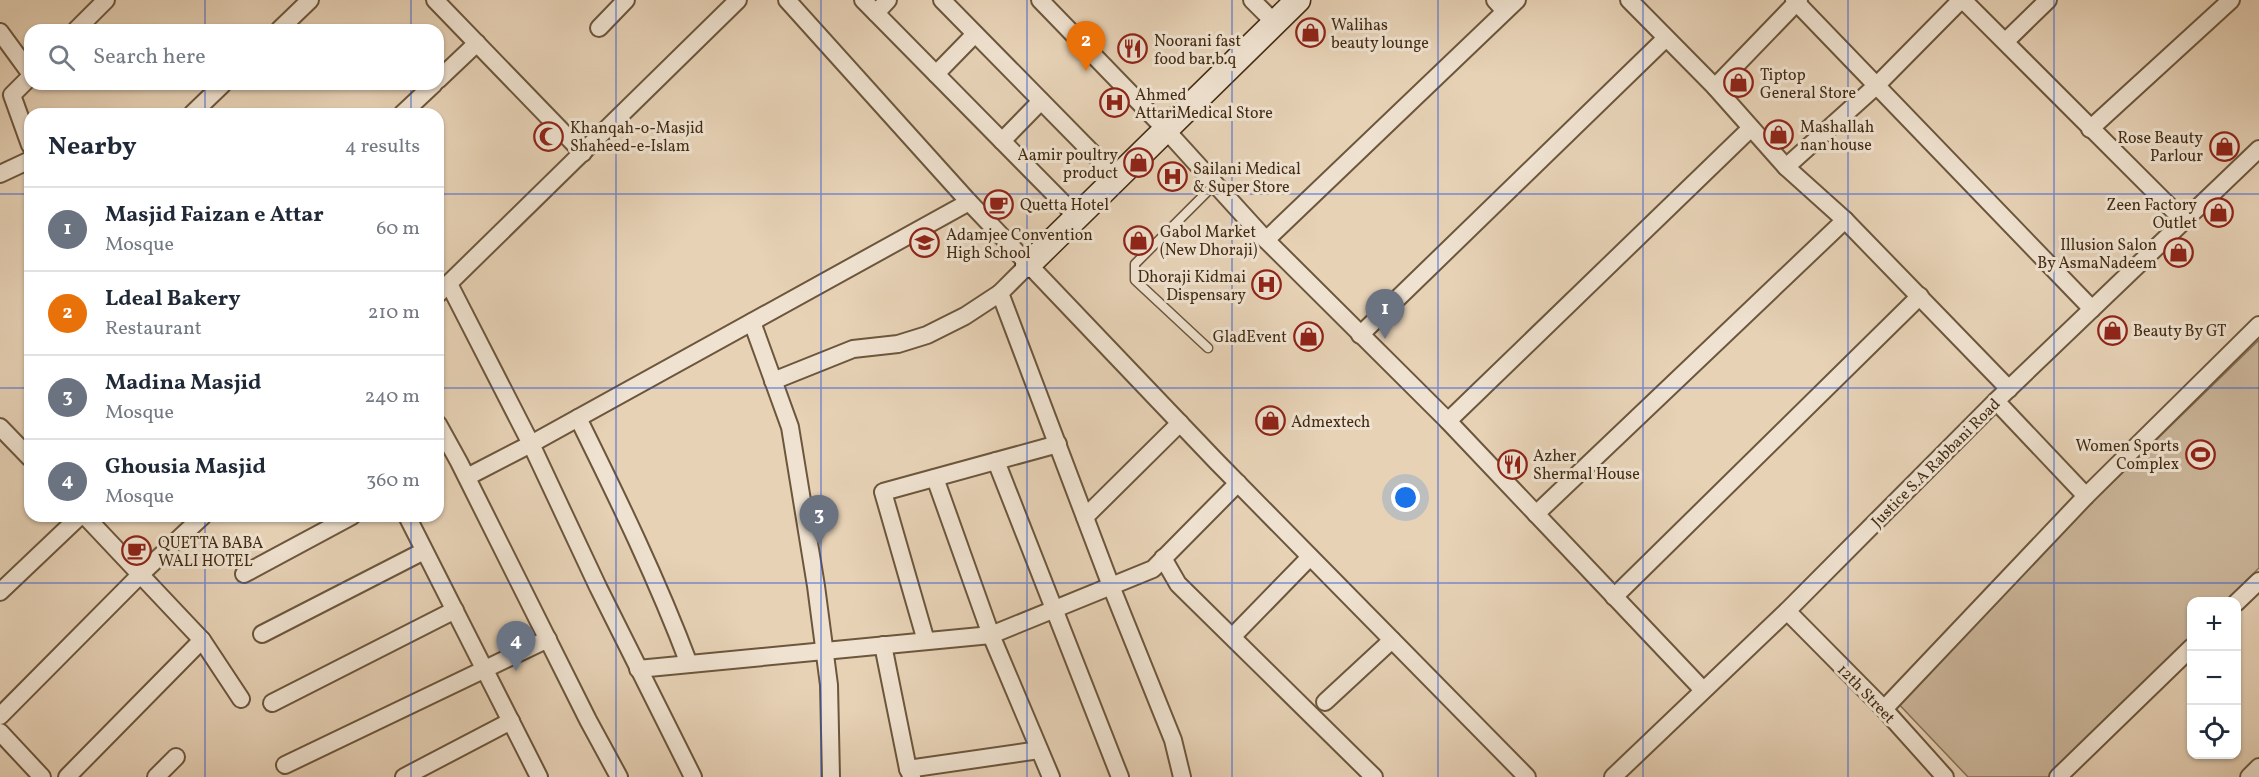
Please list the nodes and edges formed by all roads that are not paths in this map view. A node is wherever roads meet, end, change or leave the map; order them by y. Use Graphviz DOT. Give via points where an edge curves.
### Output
graph roads {
  1 [pos="106,0"];
  2 [pos="310,0"];
  3 [pos="435,0"];
  4 [pos="626,0"];
  5 [pos="738,0"];
  6 [pos="787,0"];
  7 [pos="863,0"];
  8 [pos="888,0"];
  9 [pos="942,0"];
  10 [pos="1040,0"];
  11 [pos="1252,0"];
  12 [pos="1298,0"];
  13 [pos="1629,0"];
  14 [pos="1962,0"];
  15 [pos="2048,0"];
  16 [pos="2231,0"];
  17 [pos="1796,1"];
  18 [pos="1506,4"];
  19 [pos="876,13"];
  20 [pos="1275,22"];
  21 [pos="82,24"];
  22 [pos="285,24"];
  23 [pos="599,28"];
  24 [pos="0,32"];
  25 [pos="975,34"];
  26 [pos="1666,38"];
  27 [pos="2006,41"];
  28 [pos="477,43"];
  29 [pos="24,65"];
  30 [pos="444,74"];
  31 [pos="936,74"];
  32 [pos="24,83"];
  33 [pos="1875,86"];
  34 [pos="1715,87"];
  35 [pos="217,90"];
  36 [pos="428,90"];
  37 [pos="1041,101"];
  38 [pos="198,108"];
  39 [pos="408,108"];
  40 [pos="24,128"];
  41 [pos="1751,128"];
  42 [pos="2090,129"];
  43 [pos="1166,130"];
  44 [pos="1002,141"];
  45 [pos="2259,149"];
  46 [pos="583,153"];
  47 [pos="24,163"];
  48 [pos="1786,167"];
  49 [pos="0,174"];
  50 [pos="1117,178"];
  51 [pos="1214,185"];
  52 [pos="969,202"];
  53 [pos="1077,217"];
  54 [pos="1845,220"];
  55 [pos="2184,221"];
  56 [pos="1266,240"];
  57 [pos="1028,265"];
  58 [pos="444,288"];
  59 [pos="444,291"];
  60 [pos="1000,293"];
  61 [pos="1920,296"];
  62 [pos="2092,309"];
  63 [pos="752,322"];
  64 [pos="2259,326"];
  65 [pos="1360,335"];
  66 [pos="1208,348"];
  67 [pos="773,381"];
  68 [pos="2009,389"];
  69 [pos="1996,401"];
  70 [pos="578,418"];
  71 [pos="1448,421"];
  72 [pos="1180,423"];
  73 [pos="0,427"];
  74 [pos="444,435"];
  75 [pos="531,444"];
  76 [pos="1058,444"];
  77 [pos="24,452"];
  78 [pos="996,461"];
  79 [pos="467,477"];
  80 [pos="934,478"];
  81 [pos="1238,483"];
  82 [pos="2086,496"];
  83 [pos="1536,514"];
  84 [pos="1085,517"];
  85 [pos="74,522"];
  86 [pos="91,522"];
  87 [pos="197,522"];
  88 [pos="341,522"];
  89 [pos="410,522"];
  90 [pos="424,551"];
  91 [pos="1311,557"];
  92 [pos="1163,558"];
  93 [pos="141,574"];
  94 [pos="244,574"];
  95 [pos="2259,581"];
  96 [pos="1111,586"];
  97 [pos="0,592"];
  98 [pos="1614,597"];
  99 [pos="2241,598"];
  100 [pos="454,610"];
  101 [pos="1053,610"];
  102 [pos="1787,611"];
  103 [pos="262,634"];
  104 [pos="1235,634"];
  105 [pos="991,635"];
  106 [pos="548,639"];
  107 [pos="202,640"];
  108 [pos="926,640"];
  109 [pos="1392,640"];
  110 [pos="883,645"];
  111 [pos="824,650"];
  112 [pos="2188,651"];
  113 [pos="689,664"];
  114 [pos="485,669"];
  115 [pos="638,669"];
  116 [pos="1703,690"];
  117 [pos="241,699"];
  118 [pos="1325,702"];
  119 [pos="272,703"];
  120 [pos="1884,709"];
  121 [pos="0,716"];
  122 [pos="511,721"];
  123 [pos="0,732"];
  124 [pos="1039,750"];
  125 [pos="176,757"];
  126 [pos="285,765"];
  127 [pos="2259,767"];
  128 [pos="910,773"];
  129 [pos="1178,775"];
  130 [pos="42,777"];
  131 [pos="67,777"];
  132 [pos="156,777"];
  133 [pos="404,777"];
  134 [pos="538,777"];
  135 [pos="619,777"];
  136 [pos="693,777"];
  137 [pos="831,777"];
  138 [pos="1051,777"];
  139 [pos="1120,777"];
  140 [pos="1374,777"];
  141 [pos="1527,777"];
  142 [pos="1613,777"];
  143 [pos="1945,777"];
  144 [pos="2058,777"];
  145 [pos="2249,777"];
  1 -- 21 [label="street"];
  2 -- 22 [label="street"];
  3 -- 28 [label="street"];
  4 -- 23 [label="street"];
  5 -- 46 [label="street"];
  6 -- 52 [label="street"];
  7 -- 19 [label="street"];
  8 -- 19 [label="street"];
  9 -- 25 [label="street"];
  10 -- 43 [label="street"];
  11 -- 20 [label="street"];
  12 -- 20 [label="street"];
  13 -- 26 [label="street"];
  14 -- 27 [label="street"];
  14 -- 33 [label="street"];
  15 -- 27 [label="street"];
  16 -- 42 [label="street"];
  17 -- 33 [label="street"];
  17 -- 34 [label="street"];
  18 -- 56 [label="street"];
  19 -- 31 [label="street"];
  20 -- 43 [label="street"];
  24 -- 29 [label="street"];
  25 -- 31 [label="street"];
  25 -- 37 [label="street"];
  26 -- 34 [label="street"];
  26 -- 65 [label="street"];
  27 -- 42 [label="street"];
  28 -- 30 [label="street"];
  28 -- 46 [label="street"];
  31 -- 44 [label="street"];
  32 -- 40 [label="street" via="12,95"];
  33 -- 48 [label="street"];
  33 -- 62 [label="street"];
  34 -- 41 [label="street"];
  35 -- 38 [label="street"];
  36 -- 39 [label="street"];
  37 -- 44 [label="street"];
  37 -- 50 [label="street"];
  41 -- 48 [label="street"];
  41 -- 71 [label="street"];
  42 -- 55 [label="street"];
  43 -- 50 [label="street"];
  43 -- 51 [label="street"];
  44 -- 53 [label="street"];
  45 -- 55 [label="street, Justice S.A Rabbani Road"];
  46 -- 58 [label="street"];
  47 -- 49 [label="street"];
  48 -- 54 [label="street"];
  50 -- 53 [label="street"];
  51 -- 56 [label="street"];
  51 -- 66 [label="lane" via="1135,264 1134,272 1135,280"];
  52 -- 57 [label="street"];
  52 -- 63 [label="street"];
  53 -- 57 [label="street"];
  54 -- 61 [label="street"];
  54 -- 83 [label="street"];
  55 -- 62 [label="street, Justice S.A Rabbani Road"];
  56 -- 65 [label="street"];
  57 -- 60 [label="street"];
  57 -- 72 [label="street"];
  59 -- 75 [label="street"];
  60 -- 67 [label="street" via="927,335 898,344 853,349"];
  60 -- 76 [label="street"];
  61 -- 68 [label="street"];
  61 -- 98 [label="street"];
  62 -- 68 [label="street, Justice S.A Rabbani Road"];
  63 -- 67 [label="street"];
  63 -- 70 [label="street"];
  64 -- 82 [label="street"];
  65 -- 71 [label="street"];
  67 -- 111 [label="street" via="790,427"];
  68 -- 69 [label="street, Justice S.A Rabbani Road"];
  69 -- 82 [label="street"];
  69 -- 102 [label="street, Justice S.A Rabbani Road"];
  70 -- 75 [label="street"];
  70 -- 113 [label="street" via="638,541"];
  71 -- 83 [label="street"];
  72 -- 81 [label="street"];
  72 -- 84 [label="street"];
  73 -- 77 [label="street"];
  74 -- 79 [label="street"];
  75 -- 79 [label="street"];
  75 -- 115 [label="street"];
  76 -- 78 [label="street"];
  76 -- 84 [label="street"];
  78 -- 80 [label="street"];
  78 -- 101 [label="street"];
  79 -- 106 [label="street"];
  80 -- 105 [label="street"];
  80 -- 108 [label="street" via="883,492"];
  81 -- 91 [label="street"];
  81 -- 92 [label="street"];
  82 -- 120 [label="street"];
  83 -- 98 [label="street"];
  84 -- 96 [label="street"];
  85 -- 97 [label="street"];
  86 -- 93 [label="street"];
  87 -- 93 [label="street"];
  88 -- 94 [label="street"];
  89 -- 90 [label="street"];
  90 -- 100 [label="street"];
  90 -- 103 [label="street"];
  91 -- 104 [label="street"];
  91 -- 109 [label="street"];
  92 -- 96 [label="street" via="1153,569"];
  92 -- 140 [label="street" via="1178,584"];
  93 -- 107 [label="street"];
  93 -- 121 [label="street"];
  95 -- 99 [label="street"];
  96 -- 101 [label="street"];
  96 -- 129 [label="street" via="1173,740"];
  98 -- 116 [label="street"];
  100 -- 114 [label="street"];
  100 -- 119 [label="street"];
  101 -- 105 [label="street"];
  101 -- 139 [label="street"];
  102 -- 116 [label="street, Justice S.A Rabbani Road"];
  102 -- 120 [label="street, 12th Street"];
  105 -- 108 [label="street"];
  105 -- 124 [label="street"];
  106 -- 114 [label="street"];
  106 -- 135 [label="street"];
  107 -- 117 [label="street"];
  107 -- 131 [label="street"];
  108 -- 110 [label="street"];
  109 -- 118 [label="street"];
  109 -- 141 [label="street"];
  110 -- 111 [label="street"];
  110 -- 128 [label="street"];
  111 -- 113 [label="street"];
  111 -- 137 [label="street" via="829,685"];
  112 -- 144 [label="street"];
  113 -- 115 [label="street"];
  114 -- 122 [label="street"];
  114 -- 126 [label="street"];
  115 -- 136 [label="street"];
  116 -- 142 [label="street, Justice S.A Rabbani Road"];
  120 -- 143 [label="street, 12th Street"];
  122 -- 133 [label="street"];
  122 -- 134 [label="street"];
  123 -- 130 [label="street"];
  124 -- 128 [label="street"];
  124 -- 138 [label="street"];
  125 -- 132 [label="street"];
  127 -- 145 [label="street"];
}
